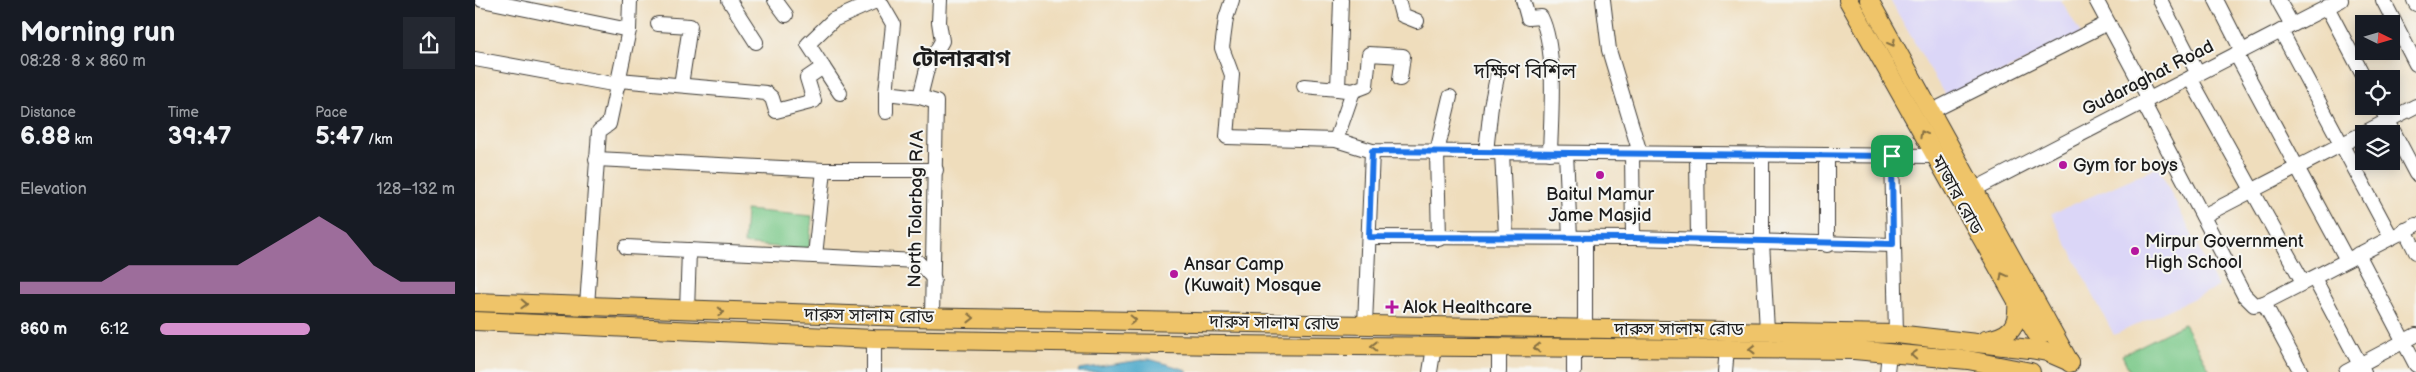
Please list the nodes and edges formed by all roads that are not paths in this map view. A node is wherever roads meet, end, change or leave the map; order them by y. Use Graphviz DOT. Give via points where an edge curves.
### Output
graph roads {
  1 [pos="482,0"];
  2 [pos="630,0"];
  3 [pos="729,0"];
  4 [pos="775,0"];
  5 [pos="879,0"];
  6 [pos="941,0"];
  7 [pos="1232,0"];
  8 [pos="1341,0"];
  9 [pos="1398,0"];
  10 [pos="1523,0"];
  11 [pos="1603,0"];
  12 [pos="1848,0"];
  13 [pos="1869,0"];
  14 [pos="2096,0"];
  15 [pos="2160,0"];
  16 [pos="2216,0"];
  17 [pos="2278,0"];
  18 [pos="2383,0"];
  19 [pos="2414,0"];
  20 [pos="2336,2"];
  21 [pos="2416,4"];
  22 [pos="542,6"];
  23 [pos="785,15"];
  24 [pos="1417,21"];
  25 [pos="2108,23"];
  26 [pos="658,24"];
  27 [pos="2286,28"];
  28 [pos="629,30"];
  29 [pos="755,42"];
  30 [pos="2239,52"];
  31 [pos="475,59"];
  32 [pos="2416,64"];
  33 [pos="823,67"];
  34 [pos="2362,70"];
  35 [pos="1498,72"];
  36 [pos="2194,76"];
  37 [pos="1400,79"];
  38 [pos="618,83"];
  39 [pos="681,85"];
  40 [pos="1304,86"];
  41 [pos="1338,89"];
  42 [pos="1353,91"];
  43 [pos="840,92"];
  44 [pos="886,93"];
  45 [pos="920,97"];
  46 [pos="1450,97"];
  47 [pos="2146,101"];
  48 [pos="2416,106"];
  49 [pos="887,112"];
  50 [pos="1930,112"];
  51 [pos="2385,115"];
  52 [pos="2388,121"];
  53 [pos="1337,140"];
  54 [pos="2342,144"];
  55 [pos="1372,151"];
  56 [pos="1437,152"];
  57 [pos="1486,152"];
  58 [pos="1503,152"];
  59 [pos="1551,153"];
  60 [pos="1566,153"];
  61 [pos="1636,153"];
  62 [pos="1697,154"];
  63 [pos="1762,154"];
  64 [pos="1827,155"];
  65 [pos="1892,156"];
  66 [pos="1935,156"];
  67 [pos="597,159"];
  68 [pos="2297,168"];
  69 [pos="824,170"];
  70 [pos="936,170"];
  71 [pos="2416,174"];
  72 [pos="2253,191"];
  73 [pos="1966,194"];
  74 [pos="2203,216"];
  75 [pos="2410,227"];
  76 [pos="1369,237"];
  77 [pos="2391,237"];
  78 [pos="1506,238"];
  79 [pos="1570,238"];
  80 [pos="1633,238"];
  81 [pos="1439,239"];
  82 [pos="1585,239"];
  83 [pos="1698,240"];
  84 [pos="1762,242"];
  85 [pos="1893,244"];
  86 [pos="1827,245"];
  87 [pos="626,247"];
  88 [pos="689,250"];
  89 [pos="2416,252"];
  90 [pos="815,256"];
  91 [pos="2353,257"];
  92 [pos="934,279"];
  93 [pos="2309,280"];
  94 [pos="2017,301"];
  95 [pos="475,302"];
  96 [pos="2264,303"];
  97 [pos="587,306"];
  98 [pos="687,311"];
  99 [pos="933,317"];
  100 [pos="475,320"];
  101 [pos="585,325"];
  102 [pos="1365,325"];
  103 [pos="2049,327"];
  104 [pos="1579,328"];
  105 [pos="1767,330"];
  106 [pos="1896,334"];
  107 [pos="2410,338"];
  108 [pos="874,339"];
  109 [pos="1972,341"];
  110 [pos="1434,347"];
  111 [pos="1499,347"];
  112 [pos="1579,348"];
  113 [pos="1727,348"];
  114 [pos="1889,353"];
  115 [pos="2416,365"];
  116 [pos="2073,367"];
  117 [pos="2362,368"];
  118 [pos="874,372"];
  119 [pos="1429,372"];
  120 [pos="1499,372"];
  121 [pos="1574,372"];
  122 [pos="1725,372"];
  123 [pos="1887,372"];
  124 [pos="2031,372"];
  125 [pos="2301,372"];
  126 [pos="2346,372"];
  1 -- 22 [label="street"];
  2 -- 28 [label="street"];
  3 -- 29 [label="street"];
  4 -- 23 [label="street"];
  5 -- 33 [label="street" via="833,20 808,44"];
  5 -- 44 [label="street" via="893,24"];
  6 -- 45 [label="street" via="939,22 943,41 927,65"];
  7 -- 53 [label="street" via="1225,18 1222,48 1232,75 1227,137"];
  8 -- 41 [label="street"];
  9 -- 24 [label="street" via="1402,15"];
  10 -- 59 [label="street" via="1528,18 1541,17 1550,47"];
  11 -- 61 [label="street" via="1609,50"];
  66 -- 12 [label="main road, মাজার রোড, one-way"];
  13 -- 50 [label="main road, মাজার রোড, one-way"];
  14 -- 25 [label="street"];
  15 -- 36 [label="street"];
  16 -- 30 [label="street"];
  17 -- 27 [label="street"];
  18 -- 32 [label="street"];
  19 -- 21 [label="street"];
  20 -- 27 [label="street, Gudaraghat Road"];
  20 -- 34 [label="street"];
  22 -- 28 [label="street"];
  25 -- 47 [label="street"];
  25 -- 50 [label="street"];
  26 -- 39 [label="street" via="690,26"];
  27 -- 30 [label="street, Gudaraghat Road"];
  27 -- 54 [label="street"];
  28 -- 38 [label="street"];
  30 -- 36 [label="street, Gudaraghat Road"];
  30 -- 68 [label="street"];
  31 -- 38 [label="street"];
  33 -- 39 [label="street" via="807,78 813,101 777,111 766,92"];
  33 -- 43 [label="street"];
  35 -- 57 [label="street"];
  36 -- 47 [label="street, Gudaraghat Road"];
  36 -- 72 [label="street"];
  37 -- 42 [label="street" via="1403,56 1369,54 1366,86"];
  38 -- 39 [label="street"];
  38 -- 67 [label="street" via="609,124 599,131"];
  40 -- 41 [label="street"];
  41 -- 42 [label="street"];
  42 -- 53 [label="street"];
  44 -- 45 [label="street"];
  44 -- 49 [label="street"];
  45 -- 70 [label="street, North Tolarbag R/A" via="936,102"];
  46 -- 56 [label="street"];
  47 -- 73 [label="street, Gudaraghat Road"];
  47 -- 74 [label="street"];
  48 -- 52 [label="street"];
  50 -- 73 [label="main road, মাজার রোড"];
  51 -- 52 [label="street"];
  52 -- 54 [label="street"];
  52 -- 71 [label="street"];
  53 -- 55 [label="street"];
  54 -- 68 [label="street"];
  54 -- 77 [label="street"];
  55 -- 56 [label="street"];
  55 -- 76 [label="street"];
  56 -- 57 [label="street"];
  56 -- 81 [label="street"];
  57 -- 58 [label="street"];
  58 -- 59 [label="street"];
  58 -- 78 [label="street"];
  59 -- 60 [label="street"];
  60 -- 61 [label="street"];
  60 -- 79 [label="street"];
  61 -- 62 [label="street"];
  61 -- 80 [label="street"];
  62 -- 63 [label="street"];
  62 -- 83 [label="street"];
  63 -- 64 [label="street"];
  63 -- 84 [label="street"];
  64 -- 65 [label="street"];
  64 -- 86 [label="street"];
  65 -- 66 [label="street"];
  65 -- 85 [label="street"];
  66 -- 73 [label="main road, মাজার রোড"];
  67 -- 69 [label="street"];
  67 -- 97 [label="street"];
  68 -- 72 [label="street"];
  68 -- 91 [label="street"];
  69 -- 70 [label="street"];
  69 -- 90 [label="street"];
  70 -- 92 [label="street, North Tolarbag R/A"];
  72 -- 74 [label="street"];
  72 -- 93 [label="street"];
  94 -- 73 [label="main road, মাজার রোড, one-way"];
  73 -- 103 [label="main road, মাজার রোড"];
  74 -- 96 [label="street" via="2243,295 2254,305"];
  75 -- 77 [label="street"];
  75 -- 89 [label="street"];
  76 -- 81 [label="street"];
  76 -- 102 [label="street"];
  77 -- 91 [label="street"];
  78 -- 79 [label="street"];
  78 -- 81 [label="street"];
  79 -- 82 [label="street"];
  80 -- 82 [label="street"];
  80 -- 83 [label="street"];
  82 -- 104 [label="street"];
  83 -- 84 [label="street"];
  84 -- 86 [label="street"];
  84 -- 105 [label="street"];
  85 -- 86 [label="street"];
  85 -- 106 [label="street"];
  87 -- 88 [label="street"];
  88 -- 90 [label="street"];
  88 -- 98 [label="street"];
  90 -- 92 [label="street" via="917,261"];
  91 -- 93 [label="street"];
  91 -- 107 [label="street"];
  92 -- 99 [label="street, North Tolarbag R/A"];
  93 -- 96 [label="street"];
  93 -- 117 [label="street"];
  94 -- 103 [label="main road, মাজার রোড" via="2036,333 2044,334"];
  94 -- 109 [label="main road" via="2016,322 2012,328 1999,337"];
  95 -- 97 [label="main road, দারুস সালাম রোড, one-way"];
  96 -- 125 [label="street"];
  97 -- 98 [label="main road, দারুস সালাম রোড"];
  97 -- 101 [label="main road"];
  98 -- 99 [label="main road, দারুস সালাম রোড, one-way"];
  99 -- 102 [label="main road, দারুস সালাম রোড, one-way"];
  100 -- 101 [label="main road, দারুস সালাম রোড"];
  101 -- 108 [label="main road, দারুস সালাম রোড"];
  102 -- 104 [label="main road, দারুস সালাম রোড"];
  103 -- 116 [label="main road, মাজার রোড"];
  104 -- 105 [label="main road, দারুস সালাম রোড"];
  104 -- 112 [label="main road"];
  105 -- 106 [label="main road, দারুস সালাম রোড"];
  106 -- 109 [label="main road, দারুস সালাম রোড"];
  107 -- 115 [label="street"];
  107 -- 117 [label="street"];
  110 -- 108 [label="main road, দারুস সালাম রোড, one-way"];
  108 -- 118 [label="street"];
  109 -- 116 [label="main road, দারুস সালাম রোড" via="2047,352"];
  110 -- 111 [label="main road, দারুস সালাম রোড"];
  110 -- 119 [label="street"];
  112 -- 111 [label="main road, দারুস সালাম রোড, one-way"];
  111 -- 120 [label="street"];
  112 -- 113 [label="main road, দারুস সালাম রোড"];
  112 -- 121 [label="street"];
  114 -- 113 [label="main road, দারুস সালাম রোড, one-way"];
  113 -- 122 [label="street"];
  114 -- 123 [label="street"];
  124 -- 114 [label="main road, দারুস সালাম রোড, one-way" via="1968,360"];
  117 -- 126 [label="street"];
}
